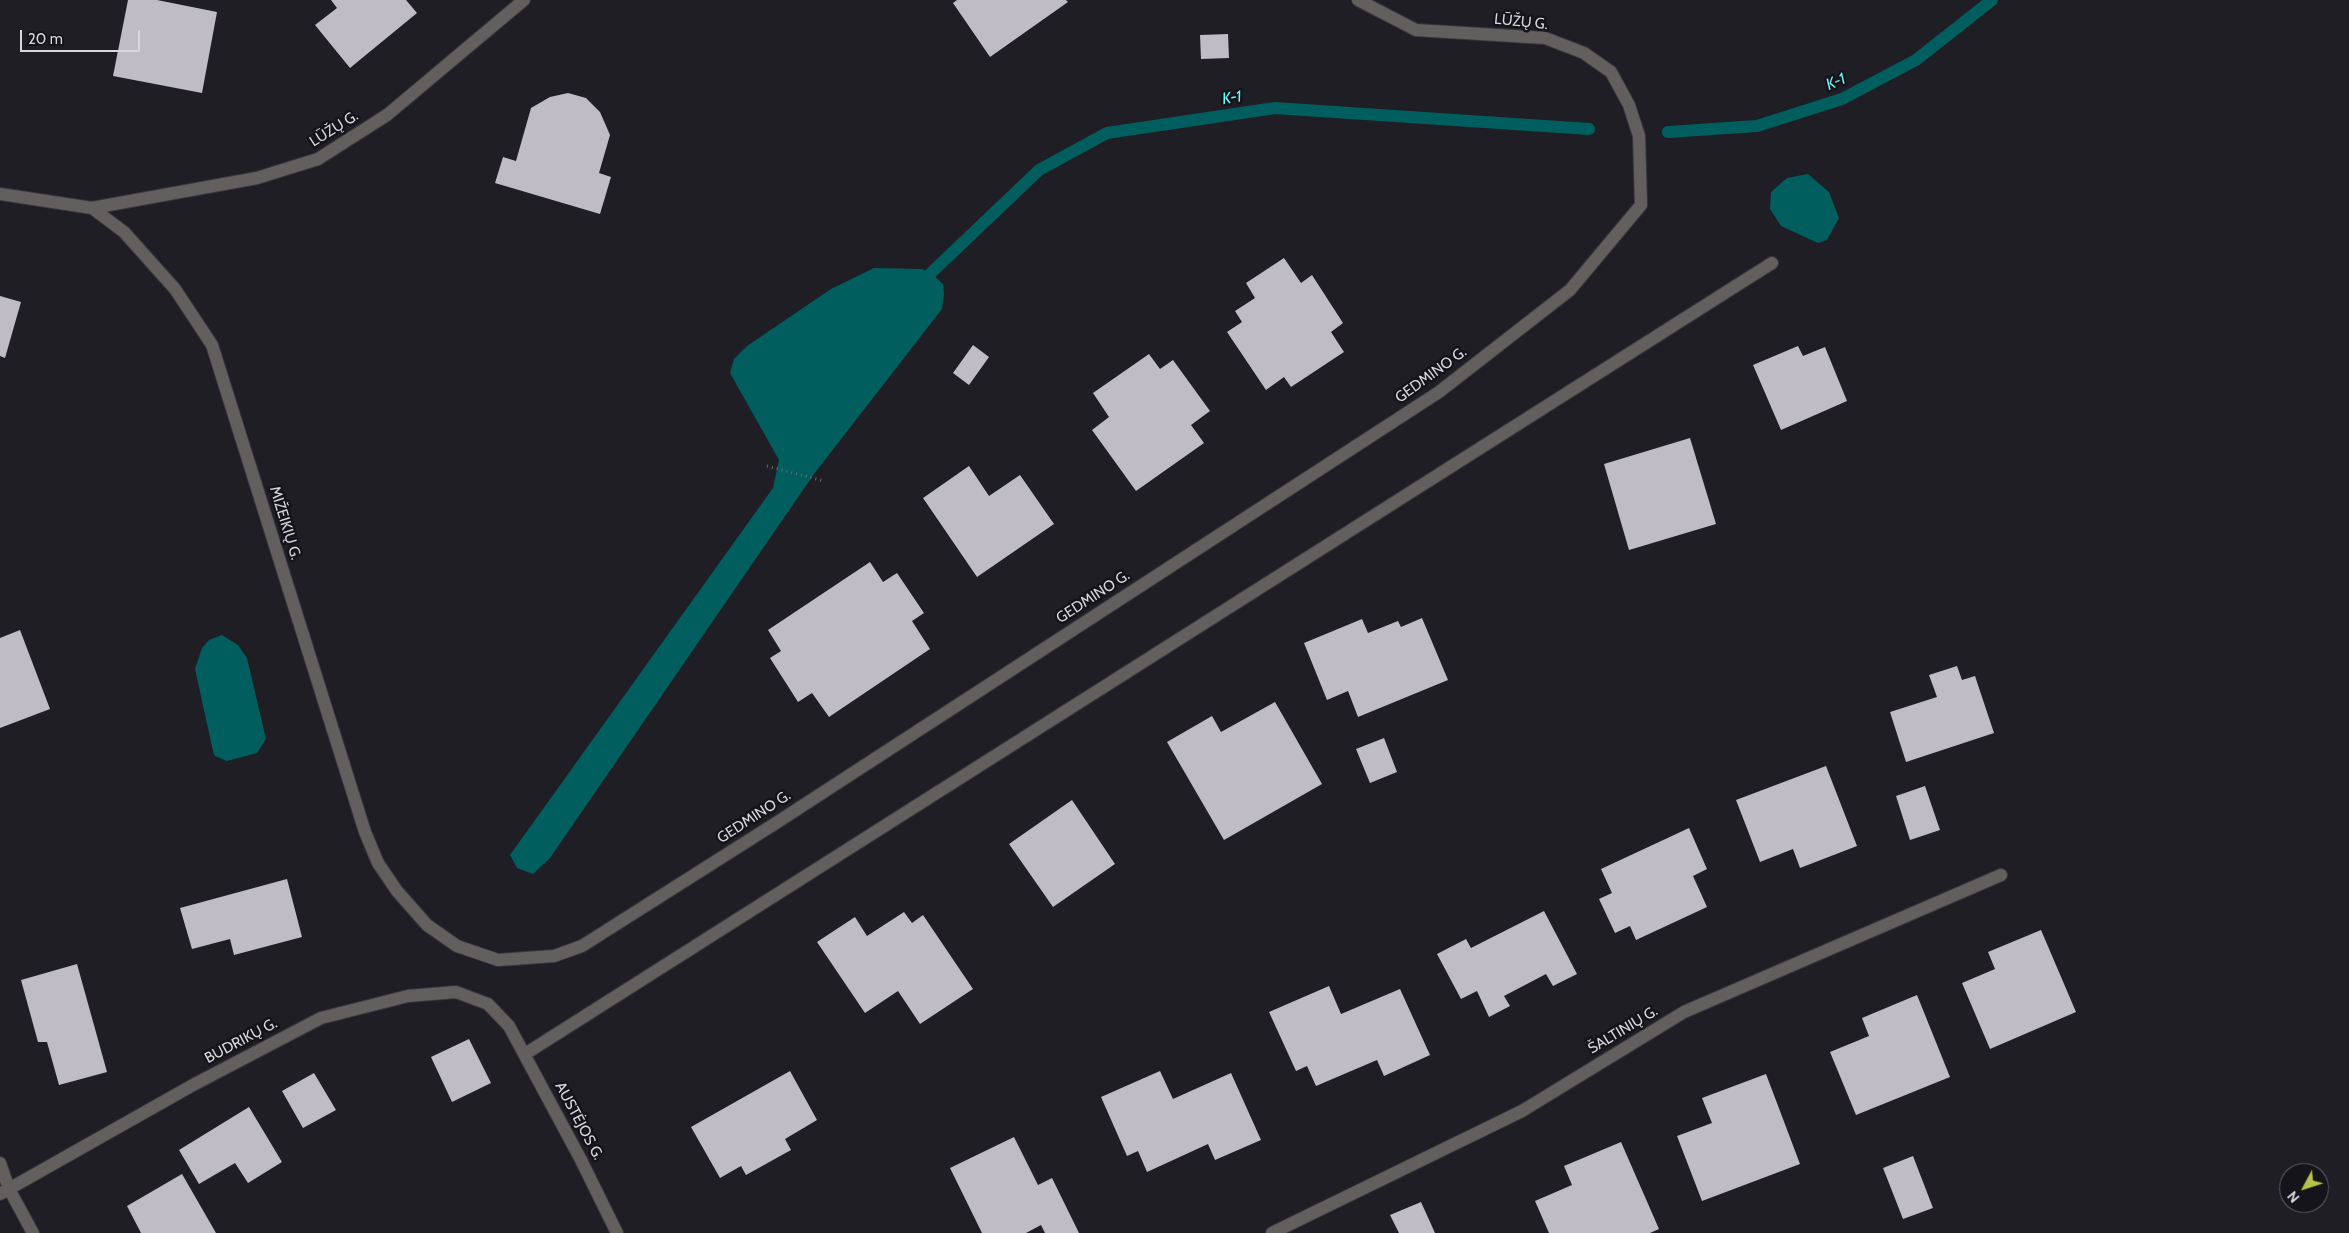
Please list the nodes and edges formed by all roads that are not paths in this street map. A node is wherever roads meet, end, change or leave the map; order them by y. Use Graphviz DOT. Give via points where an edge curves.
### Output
graph roads {
  1 [pos="524,0"];
  2 [pos="1358,0"];
  3 [pos="1639,136"];
  4 [pos="0,194"];
  5 [pos="92,208"];
  6 [pos="1772,263"];
  7 [pos="2001,875"];
  8 [pos="457,946"];
  9 [pos="510,1026"];
  10 [pos="525,1054"];
  11 [pos="0,1163"];
  12 [pos="4,1192"];
  13 [pos="33,1233"];
  14 [pos="617,1233"];
  15 [pos="1272,1233"];
  1 -- 5 [label="street, LŪŽŲ G." via="387,115 318,159 257,178"];
  2 -- 3 [label="street, LŪŽŲ G." via="1416,30 1545,38 1584,53 1612,72 1629,104"];
  3 -- 8 [label="street, GEDMINO G." via="1642,205 1570,290 1439,392 582,946 554,956 498,960"];
  4 -- 5 [label="street, MIŽEIKIŲ G."];
  5 -- 8 [label="street, MIŽEIKIŲ G." via="124,232 175,289 212,345 365,832 378,863 397,891 427,925"];
  6 -- 10 [label="street"];
  7 -- 15 [label="street, ŠALTINIŲ G." via="1684,1012 1522,1111"];
  9 -- 10 [label="street, AUSTĖJOS G."];
  9 -- 12 [label="street, BUDRIKŲ G." via="488,1004 456,992 408,996 321,1018 192,1085"];
  10 -- 14 [label="street, AUSTĖJOS G."];
  11 -- 12 [label="street"];
  12 -- 13 [label="street"];
}
